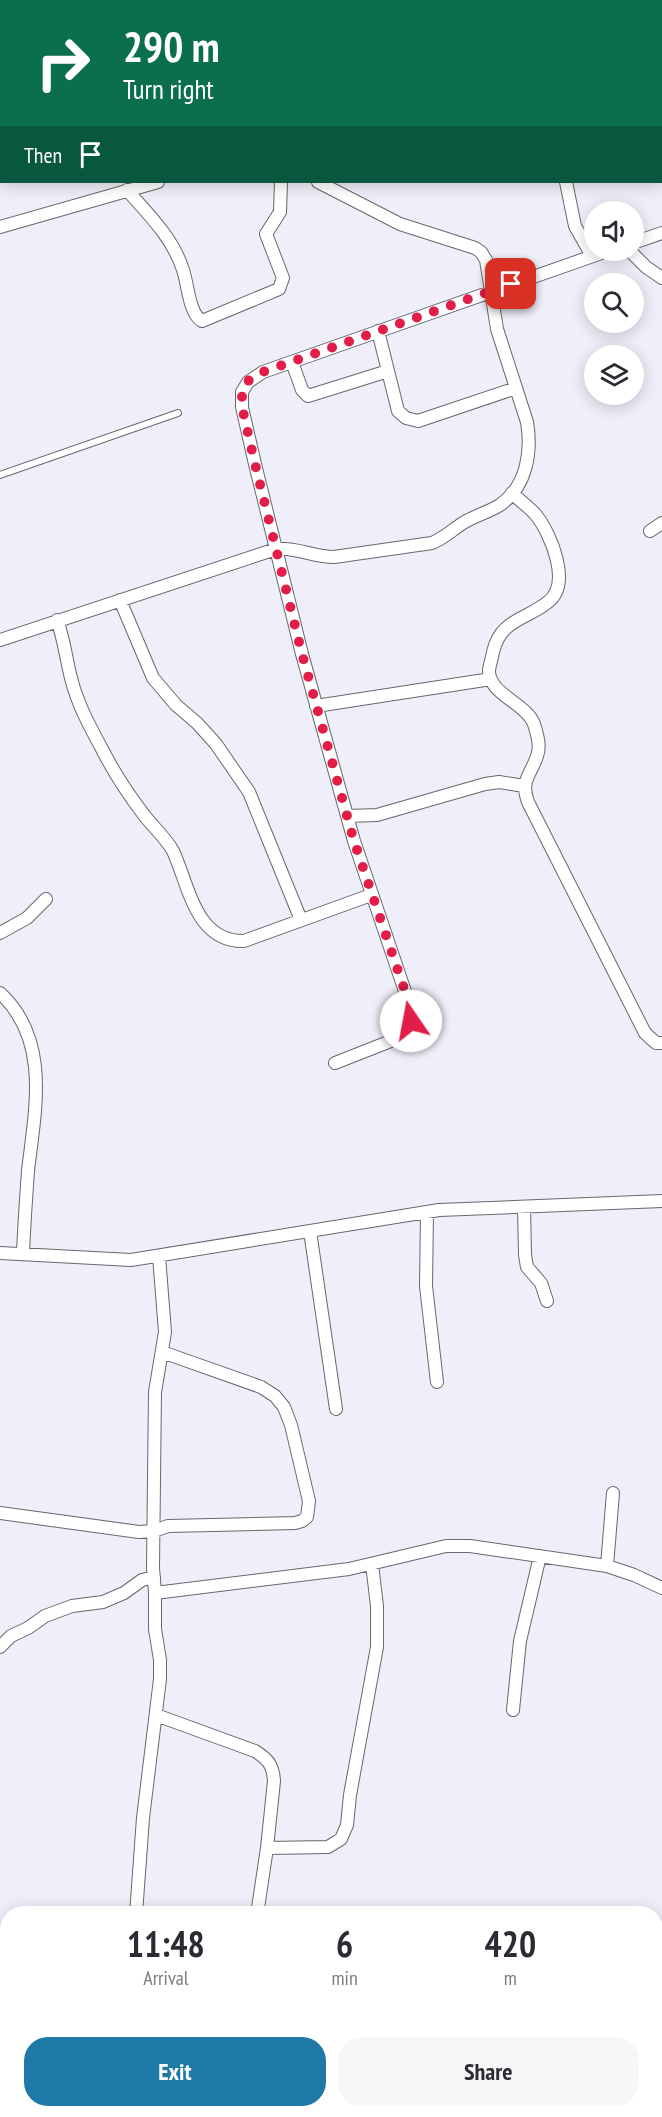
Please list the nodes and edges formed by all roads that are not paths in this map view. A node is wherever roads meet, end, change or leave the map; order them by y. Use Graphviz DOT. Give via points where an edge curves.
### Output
graph roads {
  1 [pos="154,183"];
  2 [pos="281,183"];
  3 [pos="320,183"];
  4 [pos="566,183"];
  5 [pos="127,190"];
  6 [pos="0,227"];
  7 [pos="662,233"];
  8 [pos="644,239"];
  9 [pos="584,243"];
  10 [pos="584,259"];
  11 [pos="640,261"];
  12 [pos="662,278"];
  13 [pos="491,291"];
  14 [pos="378,331"];
  15 [pos="292,362"];
  16 [pos="388,371"];
  17 [pos="516,388"];
  18 [pos="178,413"];
  19 [pos="0,475"];
  20 [pos="512,494"];
  21 [pos="662,523"];
  22 [pos="650,531"];
  23 [pos="276,549"];
  24 [pos="120,600"];
  25 [pos="57,620"];
  26 [pos="0,640"];
  27 [pos="491,679"];
  28 [pos="316,706"];
  29 [pos="524,786"];
  30 [pos="347,816"];
  31 [pos="371,895"];
  32 [pos="46,899"];
  33 [pos="301,920"];
  34 [pos="0,933"];
  35 [pos="0,993"];
  36 [pos="662,1044"];
  37 [pos="335,1063"];
  38 [pos="662,1201"];
  39 [pos="524,1207"];
  40 [pos="427,1212"];
  41 [pos="310,1232"];
  42 [pos="0,1253"];
  43 [pos="22,1254"];
  44 [pos="159,1256"];
  45 [pos="548,1301"];
  46 [pos="162,1352"];
  47 [pos="437,1382"];
  48 [pos="336,1409"];
  49 [pos="613,1493"];
  50 [pos="0,1513"];
  51 [pos="153,1531"];
  52 [pos="540,1556"];
  53 [pos="372,1564"];
  54 [pos="607,1566"];
  55 [pos="154,1577"];
  56 [pos="662,1588"];
  57 [pos="155,1593"];
  58 [pos="0,1647"];
  59 [pos="513,1710"];
  60 [pos="156,1715"];
  61 [pos="267,1848"];
  62 [pos="137,1906"];
  63 [pos="258,1906"];
  1 -- 5 [label="street"];
  2 -- 5 [label="street" via="280,212 266,234 283,284 202,321 194,315 184,273 171,243"];
  3 -- 13 [label="street" via="400,224 475,248 486,260"];
  4 -- 9 [label="street" via="574,226"];
  5 -- 6 [label="street"];
  7 -- 8 [label="street"];
  10 -- 13 [label="street"];
  11 -- 12 [label="street"];
  13 -- 14 [label="street"];
  13 -- 17 [label="street" via="497,329"];
  14 -- 15 [label="street"];
  14 -- 16 [label="street"];
  15 -- 16 [label="street" via="308,396"];
  15 -- 23 [label="street" via="248,381 242,392 242,407"];
  16 -- 17 [label="street" via="398,411 413,421"];
  17 -- 20 [label="street" via="526,422 529,455"];
  18 -- 19 [label="lane"];
  20 -- 23 [label="street" via="500,505 432,543 334,557"];
  20 -- 27 [label="street" via="536,516 551,543 559,569 557,587 549,602 498,636 489,671"];
  21 -- 22 [label="street"];
  23 -- 24 [label="street"];
  23 -- 28 [label="street"];
  24 -- 25 [label="street"];
  24 -- 33 [label="street" via="153,678 216,744 249,792"];
  25 -- 26 [label="street"];
  25 -- 33 [label="street" via="78,701 101,748 122,785 173,852 192,902 209,928 227,939 244,941"];
  27 -- 28 [label="street"];
  27 -- 29 [label="street" via="526,711 535,727 538,755"];
  28 -- 30 [label="street"];
  29 -- 30 [label="street" via="485,784 377,815"];
  29 -- 36 [label="street" via="528,802 645,1033"];
  30 -- 31 [label="street"];
  31 -- 33 [label="street"];
  31 -- 37 [label="street" via="411,1009 411,1021 401,1037"];
  32 -- 34 [label="street" via="27,918"];
  35 -- 43 [label="street" via="22,1018 36,1070"];
  38 -- 39 [label="street"];
  39 -- 40 [label="street"];
  39 -- 45 [label="street" via="527,1267"];
  40 -- 41 [label="street"];
  40 -- 47 [label="street" via="426,1286"];
  41 -- 44 [label="street"];
  41 -- 48 [label="street"];
  42 -- 43 [label="street"];
  43 -- 44 [label="street" via="131,1260"];
  44 -- 46 [label="street" via="165,1332"];
  46 -- 51 [label="street" via="155,1392"];
  46 -- 51 [label="street" via="261,1387 275,1396 291,1425 309,1510 307,1517 295,1522 168,1526"];
  49 -- 54 [label="street"];
  50 -- 51 [label="street"];
  51 -- 55 [label="street"];
  52 -- 53 [label="street" via="446,1546"];
  52 -- 54 [label="street"];
  52 -- 59 [label="street" via="520,1641"];
  53 -- 57 [label="street"];
  53 -- 61 [label="street" via="377,1647 344,1833 328,1846"];
  54 -- 56 [label="street"];
  55 -- 57 [label="street"];
  55 -- 58 [label="street" via="104,1602 72,1606 45,1616"];
  57 -- 60 [label="street" via="160,1660"];
  60 -- 61 [label="street" via="268,1759 274,1781"];
  60 -- 62 [label="street"];
  61 -- 63 [label="street"];
}
